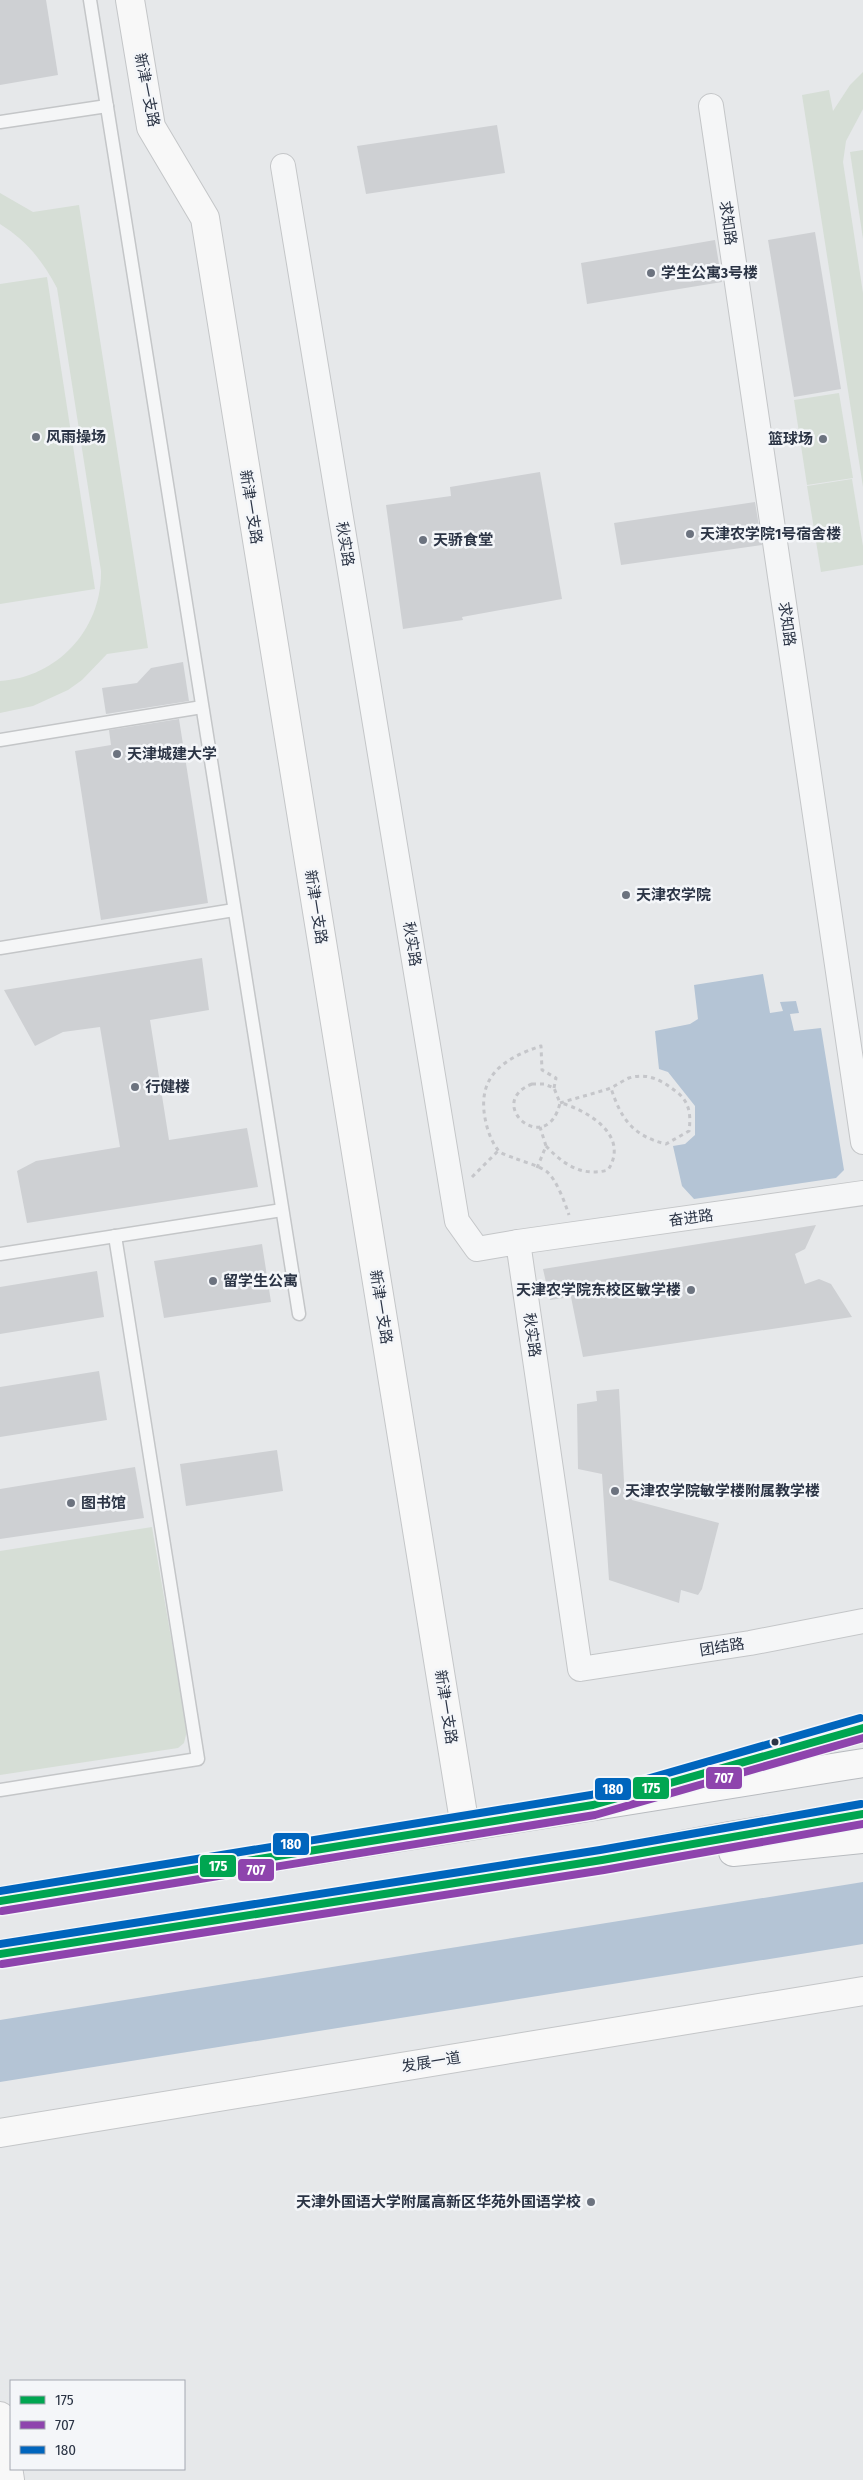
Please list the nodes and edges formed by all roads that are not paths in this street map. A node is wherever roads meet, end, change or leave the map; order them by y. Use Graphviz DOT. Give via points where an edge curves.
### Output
graph roads {
  1 [pos="90,0"];
  2 [pos="130,0"];
  3 [pos="107,106"];
  4 [pos="711,106"];
  5 [pos="0,122"];
  6 [pos="283,166"];
  7 [pos="202,707"];
  8 [pos="0,740"];
  9 [pos="234,910"];
  10 [pos="0,948"];
  11 [pos="863,1142"];
  12 [pos="863,1193"];
  13 [pos="282,1210"];
  14 [pos="115,1236"];
  15 [pos="518,1242"];
  16 [pos="0,1254"];
  17 [pos="298,1314"];
  18 [pos="863,1621"];
  19 [pos="580,1669"];
  20 [pos="863,1728"];
  21 [pos="863,1763"];
  22 [pos="0,1790"];
  23 [pos="593,1805"];
  24 [pos="863,1814"];
  25 [pos="465,1827"];
  26 [pos="863,1839"];
  27 [pos="602,1860"];
  28 [pos="0,1902"];
  29 [pos="0,1954"];
  30 [pos="863,1991"];
  31 [pos="0,2133"];
  32 [pos="0,2416"];
  33 [pos="10,2480"];
  1 -- 3 [label="lane"];
  2 -- 25 [label="main road, 新津一支路" via="151,128 204,218"];
  3 -- 5 [label="lane"];
  3 -- 7 [label="lane"];
  4 -- 11 [label="street, 求知路"];
  6 -- 15 [label="street, 秋实路" via="458,1221 477,1249"];
  7 -- 8 [label="lane"];
  7 -- 9 [label="lane"];
  9 -- 10 [label="lane"];
  9 -- 13 [label="lane"];
  12 -- 15 [label="street, 奋进路"];
  13 -- 14 [label="lane"];
  13 -- 17 [label="lane"];
  14 -- 16 [label="lane"];
  14 -- 22 [label="lane" via="198,1759"];
  15 -- 19 [label="street, 秋实路"];
  18 -- 19 [label="street, 团结路" via="750,1643"];
  20 -- 23 [label="main road"];
  21 -- 23 [label="main road"];
  23 -- 25 [label="main road"];
  24 -- 27 [label="main road"];
  25 -- 28 [label="main road"];
  26 -- 27 [label="main road" via="735,1852"];
  27 -- 29 [label="main road"];
  30 -- 31 [label="main road, 发展一道"];
  32 -- 33 [label="main road"];
}
